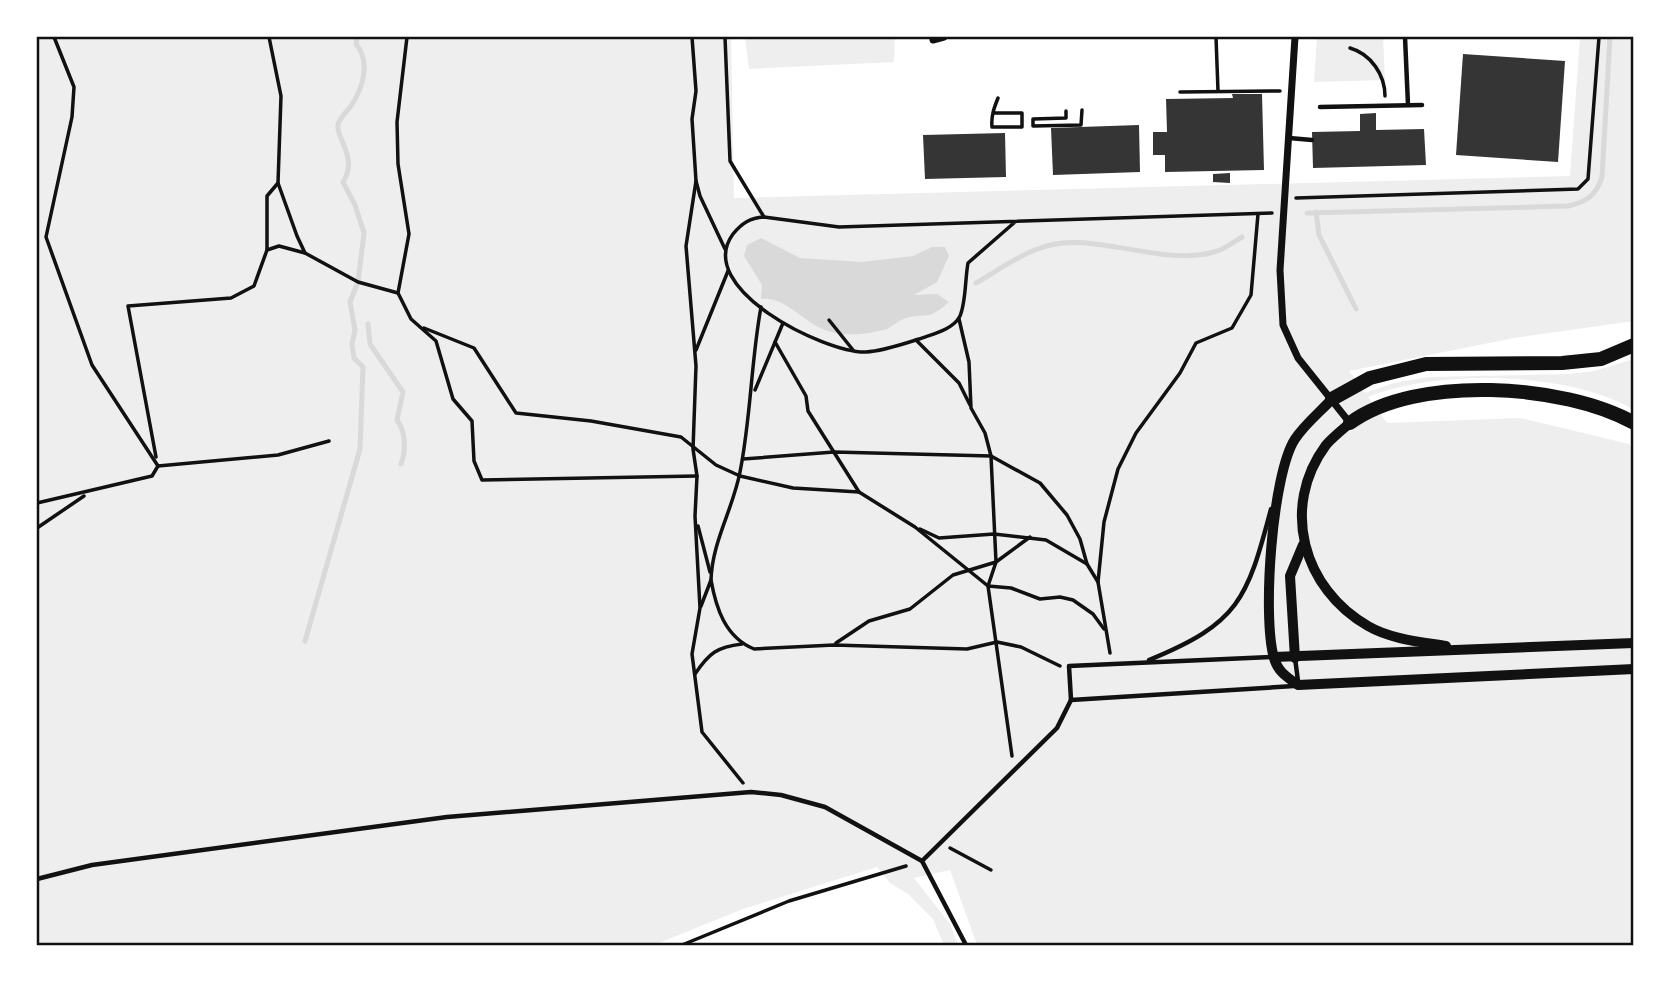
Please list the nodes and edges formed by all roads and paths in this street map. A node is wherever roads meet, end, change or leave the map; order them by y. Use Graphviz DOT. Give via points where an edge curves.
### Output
graph roads {
  1 [pos="54,37"];
  2 [pos="269,37"];
  3 [pos="407,37"];
  4 [pos="692,37"];
  5 [pos="725,37"];
  6 [pos="944,37"];
  7 [pos="1216,37"];
  8 [pos="1295,37"];
  9 [pos="1405,37"];
  10 [pos="1599,37"];
  11 [pos="933,40"];
  12 [pos="1350,48"];
  13 [pos="1292,91"];
  14 [pos="1180,92"];
  15 [pos="1218,92"];
  16 [pos="998,98"];
  17 [pos="1385,105"];
  18 [pos="1408,105"];
  19 [pos="1422,105"];
  20 [pos="1320,107"];
  21 [pos="1082,110"];
  22 [pos="1066,111"];
  23 [pos="993,113"];
  24 [pos="1289,138"];
  25 [pos="1312,140"];
  26 [pos="696,181"];
  27 [pos="278,183"];
  28 [pos="1286,197"];
  29 [pos="1284,213"];
  30 [pos="1258,214"];
  31 [pos="764,216"];
  32 [pos="1014,222"];
  33 [pos="267,250"];
  34 [pos="726,251"];
  35 [pos="305,253"];
  36 [pos="728,271"];
  37 [pos="398,293"];
  38 [pos="761,307"];
  39 [pos="959,318"];
  40 [pos="829,320"];
  41 [pos="783,322"];
  42 [pos="424,328"];
  43 [pos="916,340"];
  44 [pos="775,342"];
  45 [pos="1634,345"];
  46 [pos="853,350"];
  47 [pos="695,352"];
  48 [pos="753,395"];
  49 [pos="1332,399"];
  50 [pos="971,408"];
  51 [pos="1350,423"];
  52 [pos="1634,423"];
  53 [pos="329,441"];
  54 [pos="693,449"];
  55 [pos="834,452"];
  56 [pos="991,456"];
  57 [pos="743,459"];
  58 [pos="157,460"];
  59 [pos="158,466"];
  60 [pos="696,476"];
  61 [pos="740,477"];
  62 [pos="1279,478"];
  63 [pos="859,492"];
  64 [pos="89,493"];
  65 [pos="37,503"];
  66 [pos="695,516"];
  67 [pos="915,527"];
  68 [pos="37,528"];
  69 [pos="995,534"];
  70 [pos="1030,537"];
  71 [pos="1303,545"];
  72 [pos="996,562"];
  73 [pos="1087,564"];
  74 [pos="969,569"];
  75 [pos="711,574"];
  76 [pos="711,580"];
  77 [pos="1098,582"];
  78 [pos="988,586"];
  79 [pos="700,608"];
  80 [pos="1104,629"];
  81 [pos="997,642"];
  82 [pos="1634,643"];
  83 [pos="742,644"];
  84 [pos="834,645"];
  85 [pos="1473,650"];
  86 [pos="1274,657"];
  87 [pos="1295,658"];
  88 [pos="1149,660"];
  89 [pos="1111,663"];
  90 [pos="1069,668"];
  91 [pos="1634,669"];
  92 [pos="695,674"];
  93 [pos="1298,685"];
  94 [pos="1071,700"];
  95 [pos="1014,773"];
  96 [pos="751,792"];
  97 [pos="942,843"];
  98 [pos="922,861"];
  99 [pos="991,870"];
  100 [pos="37,879"];
  101 [pos="682,945"];
  102 [pos="966,945"];
  1 -- 58 [label="path" via="74,87 72,117 46,237 92,365"];
  2 -- 27 [label="path" via="282,96"];
  3 -- 37 [label="path" via="397,122 409,234"];
  4 -- 26 [label="path"];
  5 -- 31 [label="path" via="730,161"];
  6 -- 11 [label="street"];
  7 -- 15 [label="path"];
  8 -- 13 [label="street"];
  9 -- 18 [label="lane"];
  10 -- 28 [label="path" via="1588,179 1578,189"];
  12 -- 17 [label="path" via="1367,55 1385,80"];
  13 -- 15 [label="path"];
  13 -- 24 [label="street"];
  14 -- 15 [label="path"];
  16 -- 23 [label="path"];
  17 -- 18 [label="lane"];
  17 -- 20 [label="lane"];
  18 -- 19 [label="lane"];
  21 -- 22 [label="path" via="1081,125 1033,126 1033,119 1066,118"];
  23 -- 23 [label="path" via="1022,113 1021,127 992,127"];
  24 -- 25 [label="lane"];
  24 -- 28 [label="street"];
  26 -- 34 [label="path"];
  26 -- 47 [label="path" via="686,246"];
  27 -- 33 [label="path" via="267,197"];
  27 -- 35 [label="path"];
  28 -- 29 [label="street"];
  29 -- 30 [label="path"];
  29 -- 49 [label="street" via="1283,325 1298,358"];
  30 -- 32 [label="path"];
  30 -- 77 [label="path" via="1251,295 1231,328 1196,343 1136,433 1118,469 1104,522"];
  31 -- 32 [label="path" via="838,227"];
  31 -- 34 [label="path" via="740,225"];
  32 -- 39 [label="path" via="968,263"];
  33 -- 35 [label="path" via="279,246"];
  33 -- 58 [label="path" via="254,286 231,298 128,306"];
  34 -- 36 [label="path"];
  35 -- 37 [label="path" via="358,282"];
  36 -- 38 [label="path" via="743,293"];
  36 -- 47 [label="path"];
  37 -- 42 [label="path" via="411,319"];
  38 -- 41 [label="path"];
  38 -- 48 [label="path"];
  39 -- 43 [label="path" via="950,328"];
  39 -- 50 [label="path" via="969,362"];
  40 -- 46 [label="path"];
  41 -- 44 [label="path"];
  41 -- 46 [label="path" via="829,346"];
  42 -- 54 [label="path" via="474,348 516,414 650,430 681,438"];
  42 -- 60 [label="path" via="436,341 453,399 472,421 474,461 482,480"];
  43 -- 46 [label="path" via="866,352"];
  43 -- 50 [label="path" via="959,383"];
  44 -- 48 [label="path"];
  44 -- 55 [label="path" via="806,396 808,411"];
  45 -- 49 [label="highway" via="1601,359 1562,363 1426,365 1370,378"];
  47 -- 54 [label="path"];
  48 -- 57 [label="path"];
  49 -- 51 [label="street"];
  49 -- 62 [label="street" via="1295,439"];
  50 -- 56 [label="path"];
  51 -- 52 [label="highway" via="1366,411 1411,397 1467,390 1584,401"];
  51 -- 71 [label="street" via="1327,444 1312,470 1300,522"];
  53 -- 59 [label="path" via="278,455"];
  54 -- 60 [label="path"];
  54 -- 61 [label="path"];
  55 -- 56 [label="path"];
  55 -- 57 [label="path"];
  55 -- 63 [label="path"];
  56 -- 69 [label="path"];
  56 -- 73 [label="path" via="1040,483 1067,515"];
  57 -- 61 [label="path"];
  58 -- 59 [label="path"];
  59 -- 64 [label="path" via="152,476"];
  60 -- 66 [label="path"];
  61 -- 63 [label="path" via="793,488"];
  61 -- 75 [label="path" via="720,529"];
  62 -- 86 [label="street" via="1271,591"];
  62 -- 88 [label="lane" via="1248,584 1226,618 1204,635"];
  63 -- 67 [label="path"];
  64 -- 65 [label="path"];
  64 -- 68 [label="path"];
  66 -- 75 [label="path"];
  66 -- 79 [label="path"];
  67 -- 69 [label="path" via="939,538"];
  67 -- 74 [label="path"];
  69 -- 70 [label="path"];
  69 -- 72 [label="path"];
  70 -- 72 [label="path"];
  70 -- 73 [label="path" via="1046,540"];
  71 -- 85 [label="street" via="1339,606 1370,627 1416,642"];
  71 -- 87 [label="street" via="1290,576"];
  72 -- 74 [label="path"];
  72 -- 78 [label="path"];
  73 -- 77 [label="path"];
  74 -- 78 [label="path"];
  74 -- 84 [label="path" via="953,575 910,609 869,621"];
  75 -- 76 [label="path"];
  76 -- 79 [label="path"];
  76 -- 83 [label="path" via="717,612"];
  77 -- 80 [label="path"];
  78 -- 80 [label="path" via="1073,600"];
  78 -- 81 [label="path"];
  79 -- 92 [label="path" via="692,654"];
  80 -- 89 [label="path"];
  81 -- 84 [label="path" via="967,649"];
  81 -- 90 [label="path"];
  81 -- 95 [label="path"];
  82 -- 85 [label="street"];
  83 -- 84 [label="path" via="754,649"];
  83 -- 92 [label="path" via="721,646 709,653"];
  85 -- 87 [label="street"];
  86 -- 87 [label="street"];
  86 -- 88 [label="lane"];
  86 -- 93 [label="street" via="1281,673"];
  87 -- 93 [label="lane"];
  88 -- 89 [label="lane"];
  89 -- 90 [label="lane"];
  90 -- 94 [label="lane"];
  91 -- 93 [label="street"];
  92 -- 96 [label="path" via="702,732"];
  93 -- 94 [label="lane"];
  94 -- 95 [label="lane" via="1057,728"];
  95 -- 97 [label="lane"];
  96 -- 98 [label="lane" via="825,807"];
  96 -- 100 [label="lane" via="447,817 105,863"];
  97 -- 98 [label="lane"];
  97 -- 99 [label="path"];
  98 -- 101 [label="path" via="789,901"];
  98 -- 102 [label="lane"];
}
